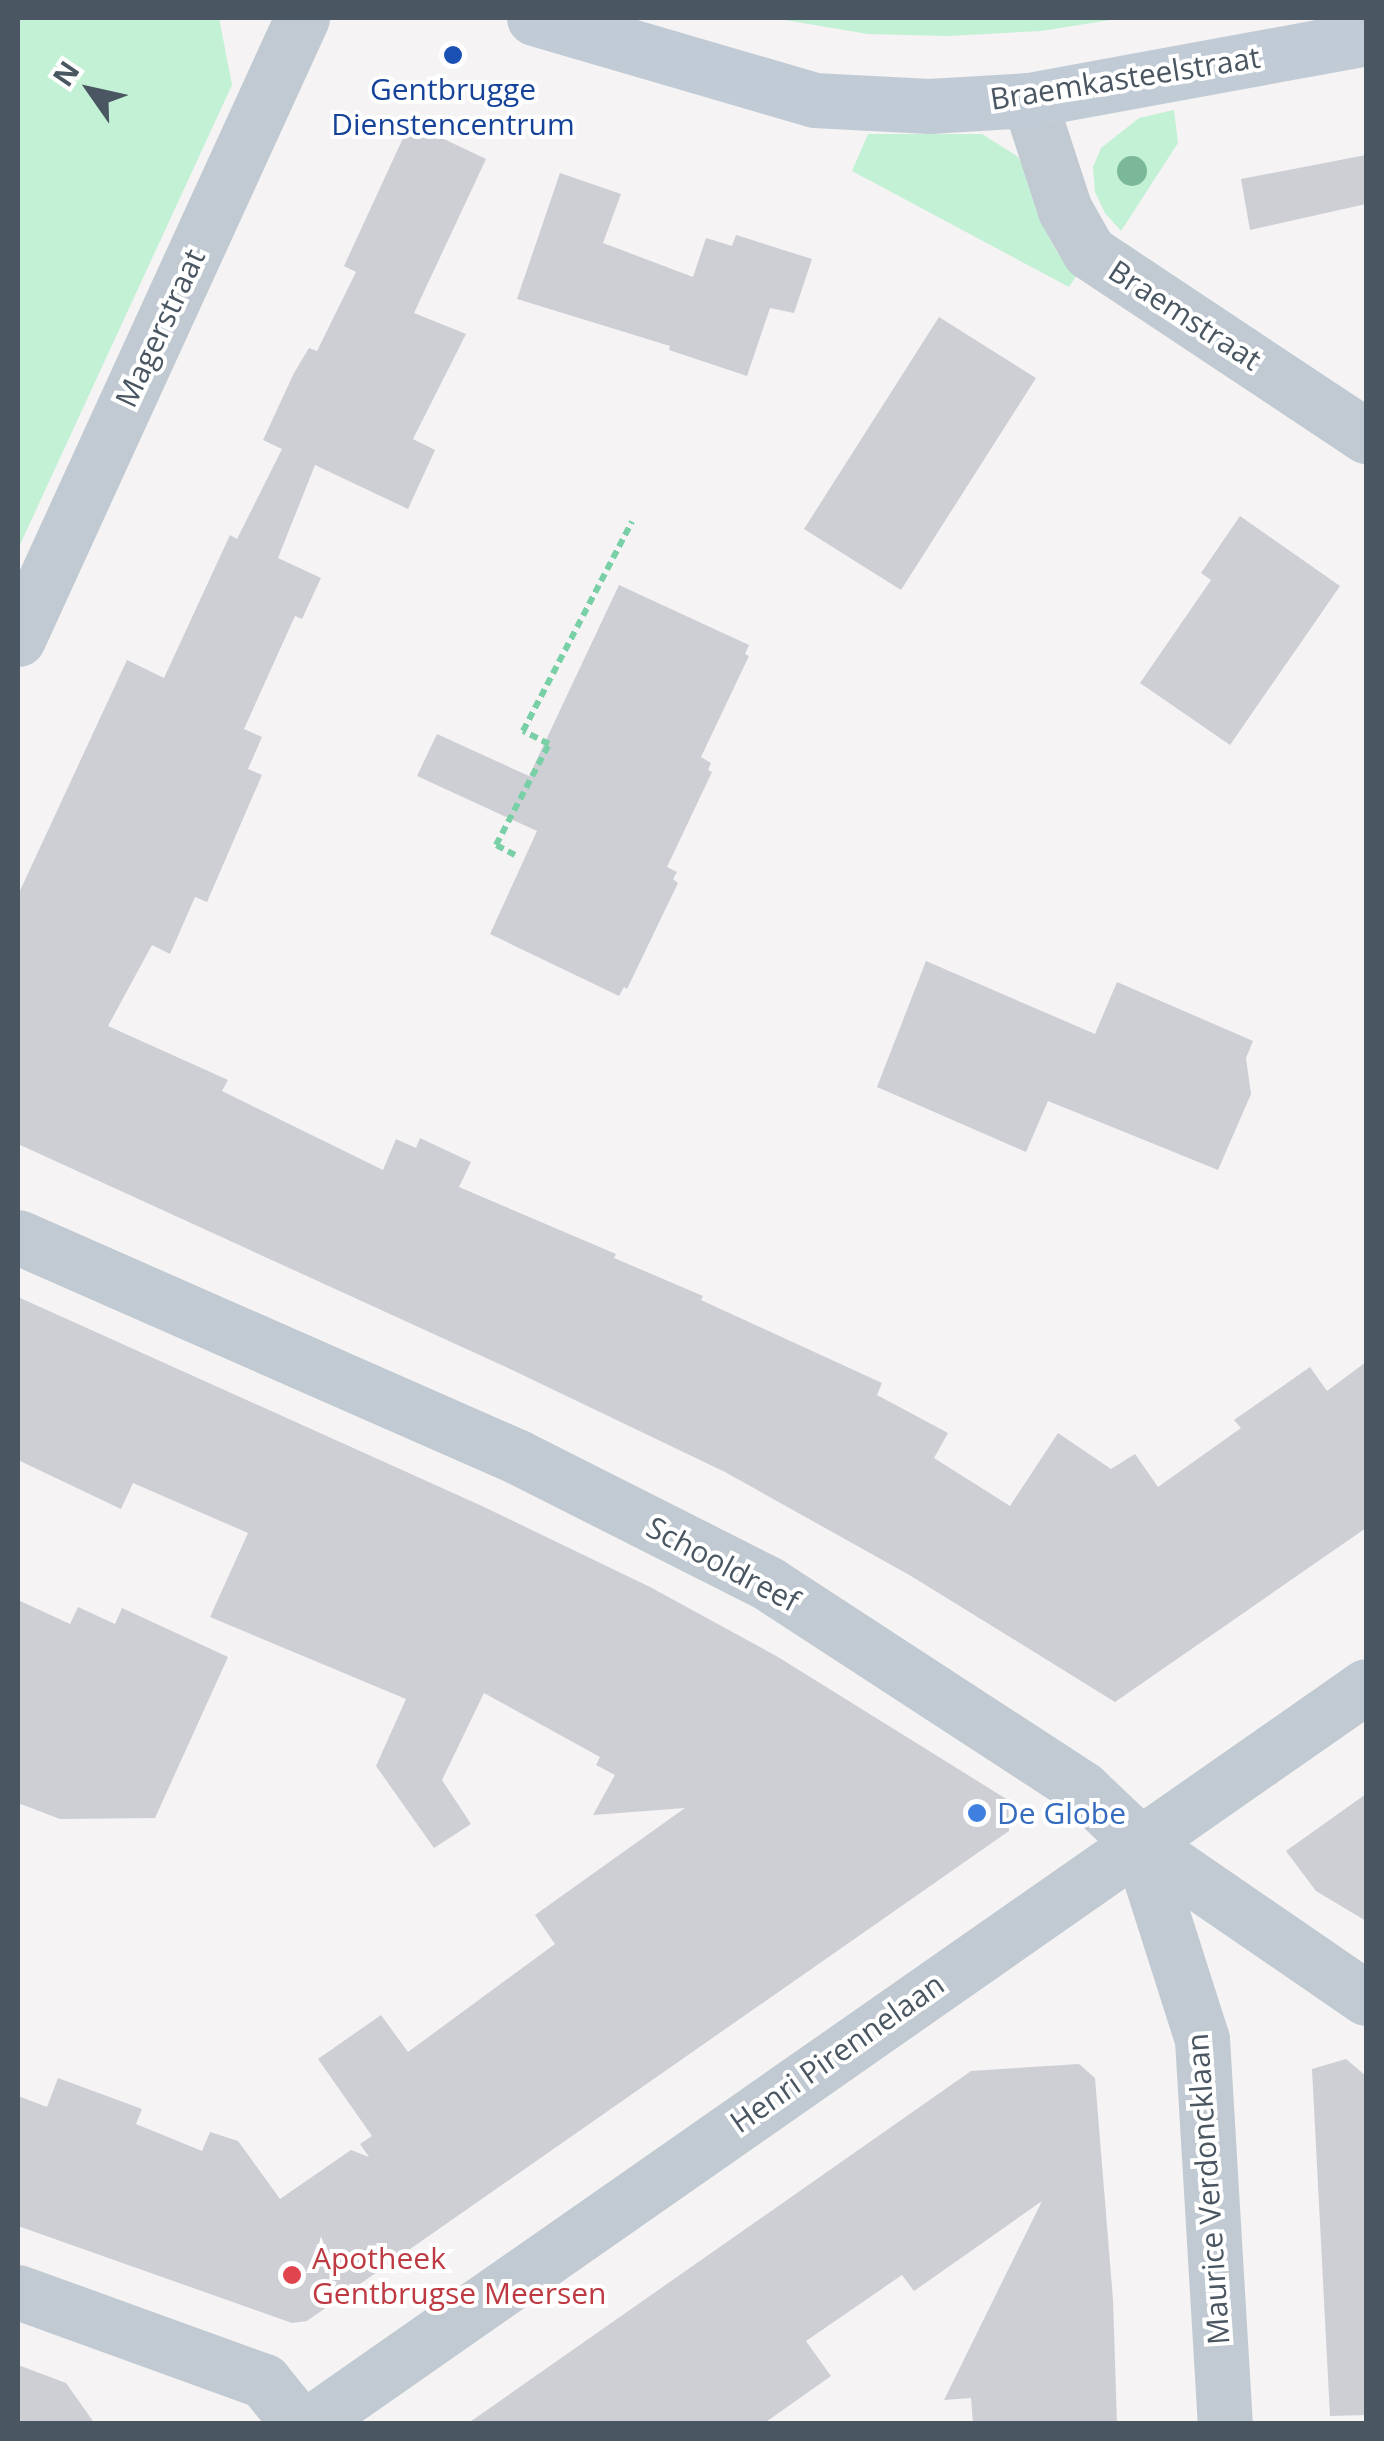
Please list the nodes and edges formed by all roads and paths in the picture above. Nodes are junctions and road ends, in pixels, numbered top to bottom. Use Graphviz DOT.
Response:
graph roads {
  1 [pos="302,18"];
  2 [pos="534,18"];
  3 [pos="1366,38"];
  4 [pos="1028,100"];
  5 [pos="1366,436"];
  6 [pos="632,522"];
  7 [pos="18,638"];
  8 [pos="515,854"];
  9 [pos="18,1237"];
  10 [pos="1366,1686"];
  11 [pos="1138,1842"];
  12 [pos="1366,1998"];
  13 [pos="18,2292"];
  14 [pos="299,2424"];
  15 [pos="309,2424"];
  16 [pos="1225,2424"];
  1 -- 7 [label="street, Magerstraat"];
  2 -- 4 [label="street, Braemkasteelstraat"];
  3 -- 4 [label="street, Braemkasteelstraat"];
  4 -- 5 [label="street, Braemstraat"];
  6 -- 8 [label="path"];
  9 -- 11 [label="street, Schooldreef"];
  10 -- 11 [label="street, Henri Pirennelaan"];
  11 -- 12 [label="street, Schooldreef"];
  11 -- 15 [label="street, Henri Pirennelaan"];
  11 -- 16 [label="street, Maurice Verdoncklaan"];
  13 -- 14 [label="street"];
}
